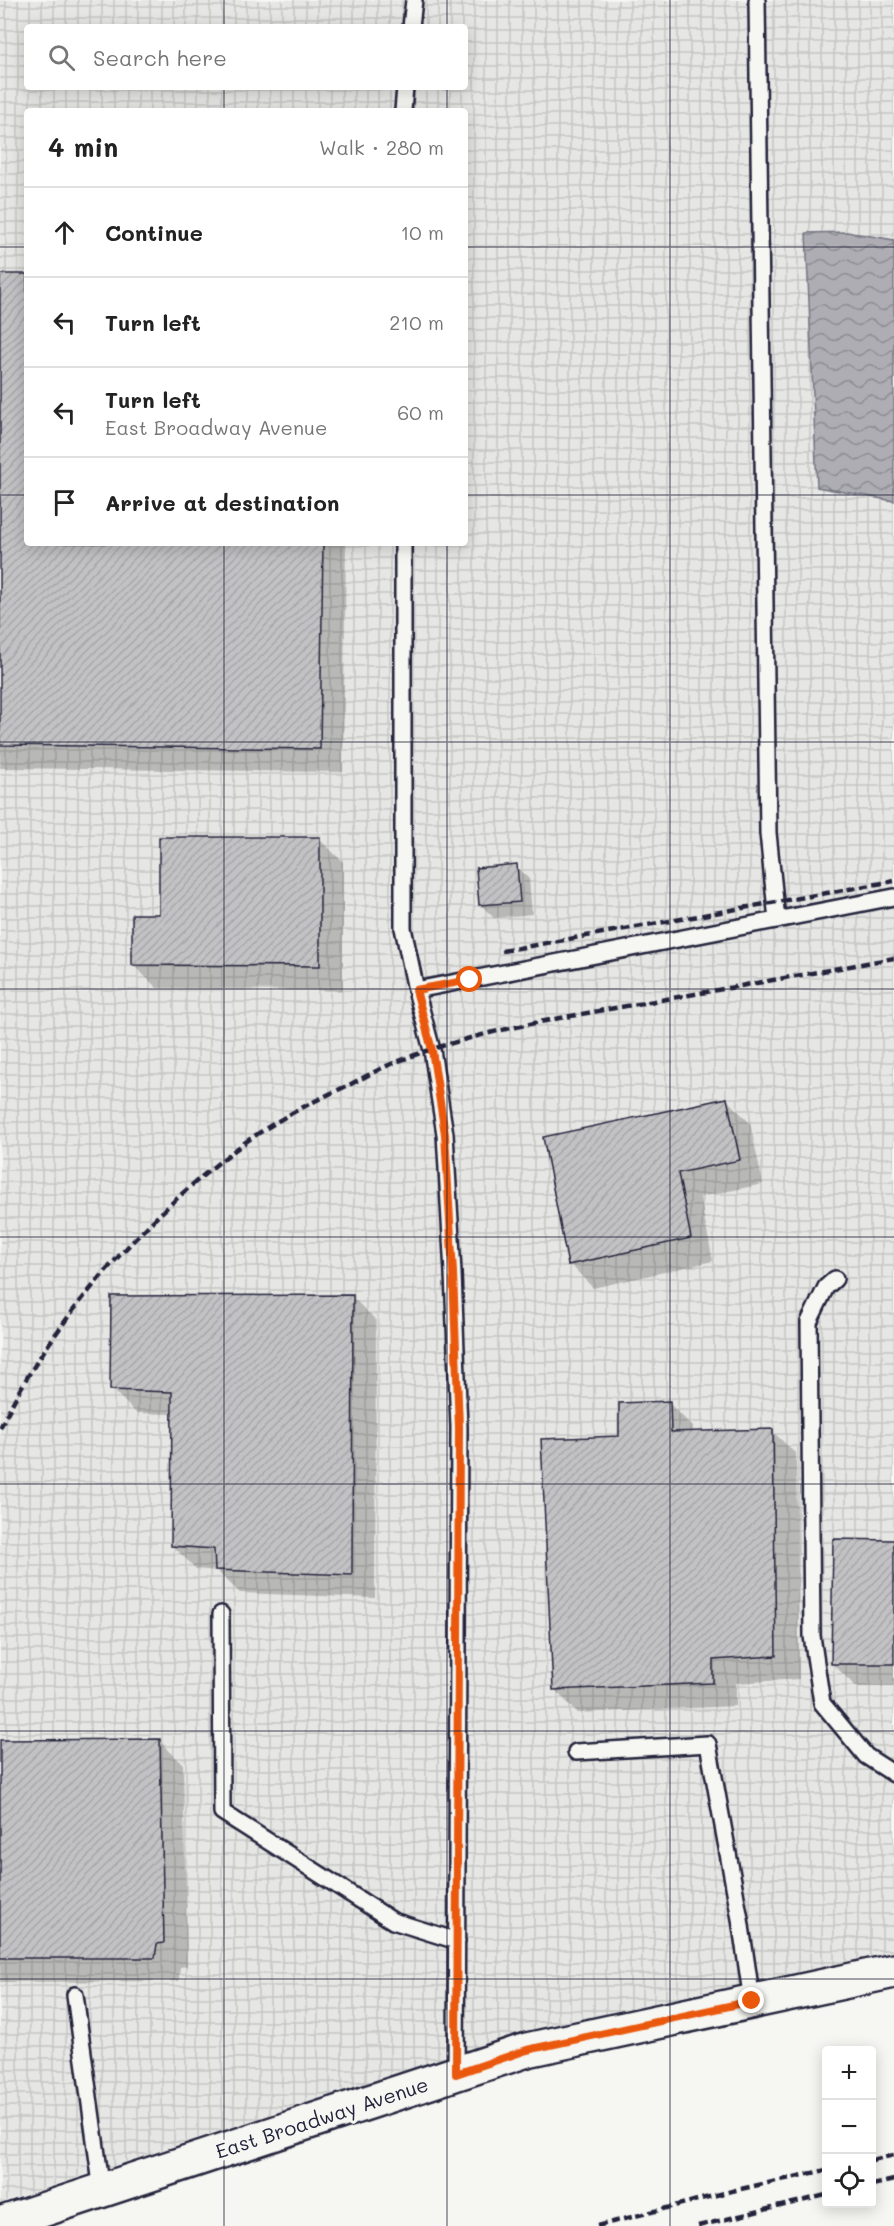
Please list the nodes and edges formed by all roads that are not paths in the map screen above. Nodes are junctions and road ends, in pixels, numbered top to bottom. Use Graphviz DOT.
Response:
graph roads {
  1 [pos="414,0"];
  2 [pos="757,0"];
  3 [pos="411,24"];
  4 [pos="405,90"];
  5 [pos="403,108"];
  6 [pos="403,546"];
  7 [pos="894,897"];
  8 [pos="777,920"];
  9 [pos="416,990"];
  10 [pos="835,1280"];
  11 [pos="221,1614"];
  12 [pos="576,1752"];
  13 [pos="894,1774"];
  14 [pos="457,1941"];
  15 [pos="894,1971"];
  16 [pos="75,1995"];
  17 [pos="752,2001"];
  18 [pos="456,2074"];
  19 [pos="102,2191"];
  20 [pos="0,2223"];
  1 -- 3 [label="lane"];
  2 -- 8 [label="lane"];
  4 -- 5 [label="lane"];
  6 -- 9 [label="lane"];
  7 -- 8 [label="lane"];
  8 -- 9 [label="lane"];
  9 -- 14 [label="lane"];
  10 -- 13 [label="lane"];
  11 -- 14 [label="lane"];
  12 -- 17 [label="lane"];
  14 -- 18 [label="lane"];
  15 -- 17 [label="main road, East Broadway Avenue"];
  16 -- 19 [label="lane"];
  17 -- 18 [label="main road, East Broadway Avenue"];
  18 -- 19 [label="main road, East Broadway Avenue"];
  19 -- 20 [label="main road, East Broadway Avenue"];
}
